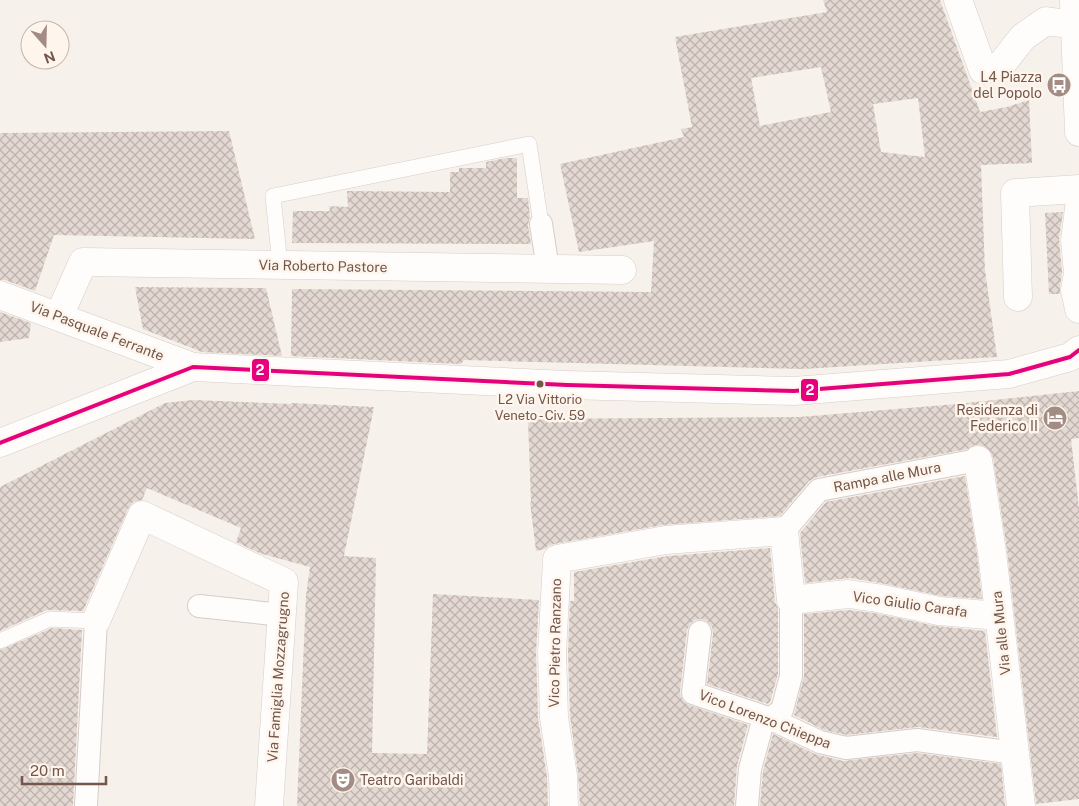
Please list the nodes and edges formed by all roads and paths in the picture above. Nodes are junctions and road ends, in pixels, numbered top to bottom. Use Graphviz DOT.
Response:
graph roads {
  1 [pos="958,0"];
  2 [pos="1074,12"];
  3 [pos="1077,53"];
  4 [pos="1079,132"];
  5 [pos="1079,189"];
  6 [pos="1079,208"];
  7 [pos="541,224"];
  8 [pos="280,265"];
  9 [pos="548,269"];
  10 [pos="622,270"];
  11 [pos="1079,272"];
  12 [pos="0,295"];
  13 [pos="1018,297"];
  14 [pos="1079,309"];
  15 [pos="59,316"];
  16 [pos="1079,350"];
  17 [pos="193,367"];
  18 [pos="0,443"];
  19 [pos="978,460"];
  20 [pos="784,530"];
  21 [pos="791,600"];
  22 [pos="199,606"];
  23 [pos="282,615"];
  24 [pos="999,616"];
  25 [pos="96,621"];
  26 [pos="700,632"];
  27 [pos="0,641"];
  28 [pos="771,719"];
  29 [pos="1015,753"];
  30 [pos="86,806"];
  31 [pos="269,806"];
  32 [pos="564,806"];
  33 [pos="747,806"];
  34 [pos="1021,806"];
  1 -- 2 [label="street"];
  2 -- 3 [label="street"];
  3 -- 4 [label="street"];
  5 -- 13 [label="street"];
  6 -- 11 [label="street"];
  7 -- 8 [label="lane"];
  7 -- 9 [label="street"];
  8 -- 9 [label="street, Via Roberto Pastore"];
  8 -- 15 [label="street, Via Roberto Pastore"];
  9 -- 10 [label="street, Via Roberto Pastore"];
  11 -- 14 [label="street"];
  12 -- 15 [label="street, Via Pasquale Ferrante"];
  15 -- 17 [label="street, Via Pasquale Ferrante"];
  16 -- 17 [label="street"];
  17 -- 18 [label="street"];
  19 -- 20 [label="street, Rampa alle Mura"];
  19 -- 24 [label="street, Via alle Mura"];
  20 -- 21 [label="street"];
  20 -- 32 [label="street, Vico Pietro Ranzano"];
  21 -- 24 [label="street, Vico Giulio Carafa"];
  21 -- 28 [label="street"];
  22 -- 23 [label="street"];
  23 -- 25 [label="street, Via Famiglia Mozzagrugno"];
  23 -- 31 [label="street, Via Famiglia Mozzagrugno"];
  24 -- 29 [label="street, Via alle Mura"];
  25 -- 27 [label="lane"];
  25 -- 30 [label="street"];
  26 -- 28 [label="street, Vico Lorenzo Chieppa"];
  28 -- 29 [label="street, Vico Lorenzo Chieppa"];
  28 -- 33 [label="street"];
  29 -- 34 [label="street, Via alle Mura"];
}
